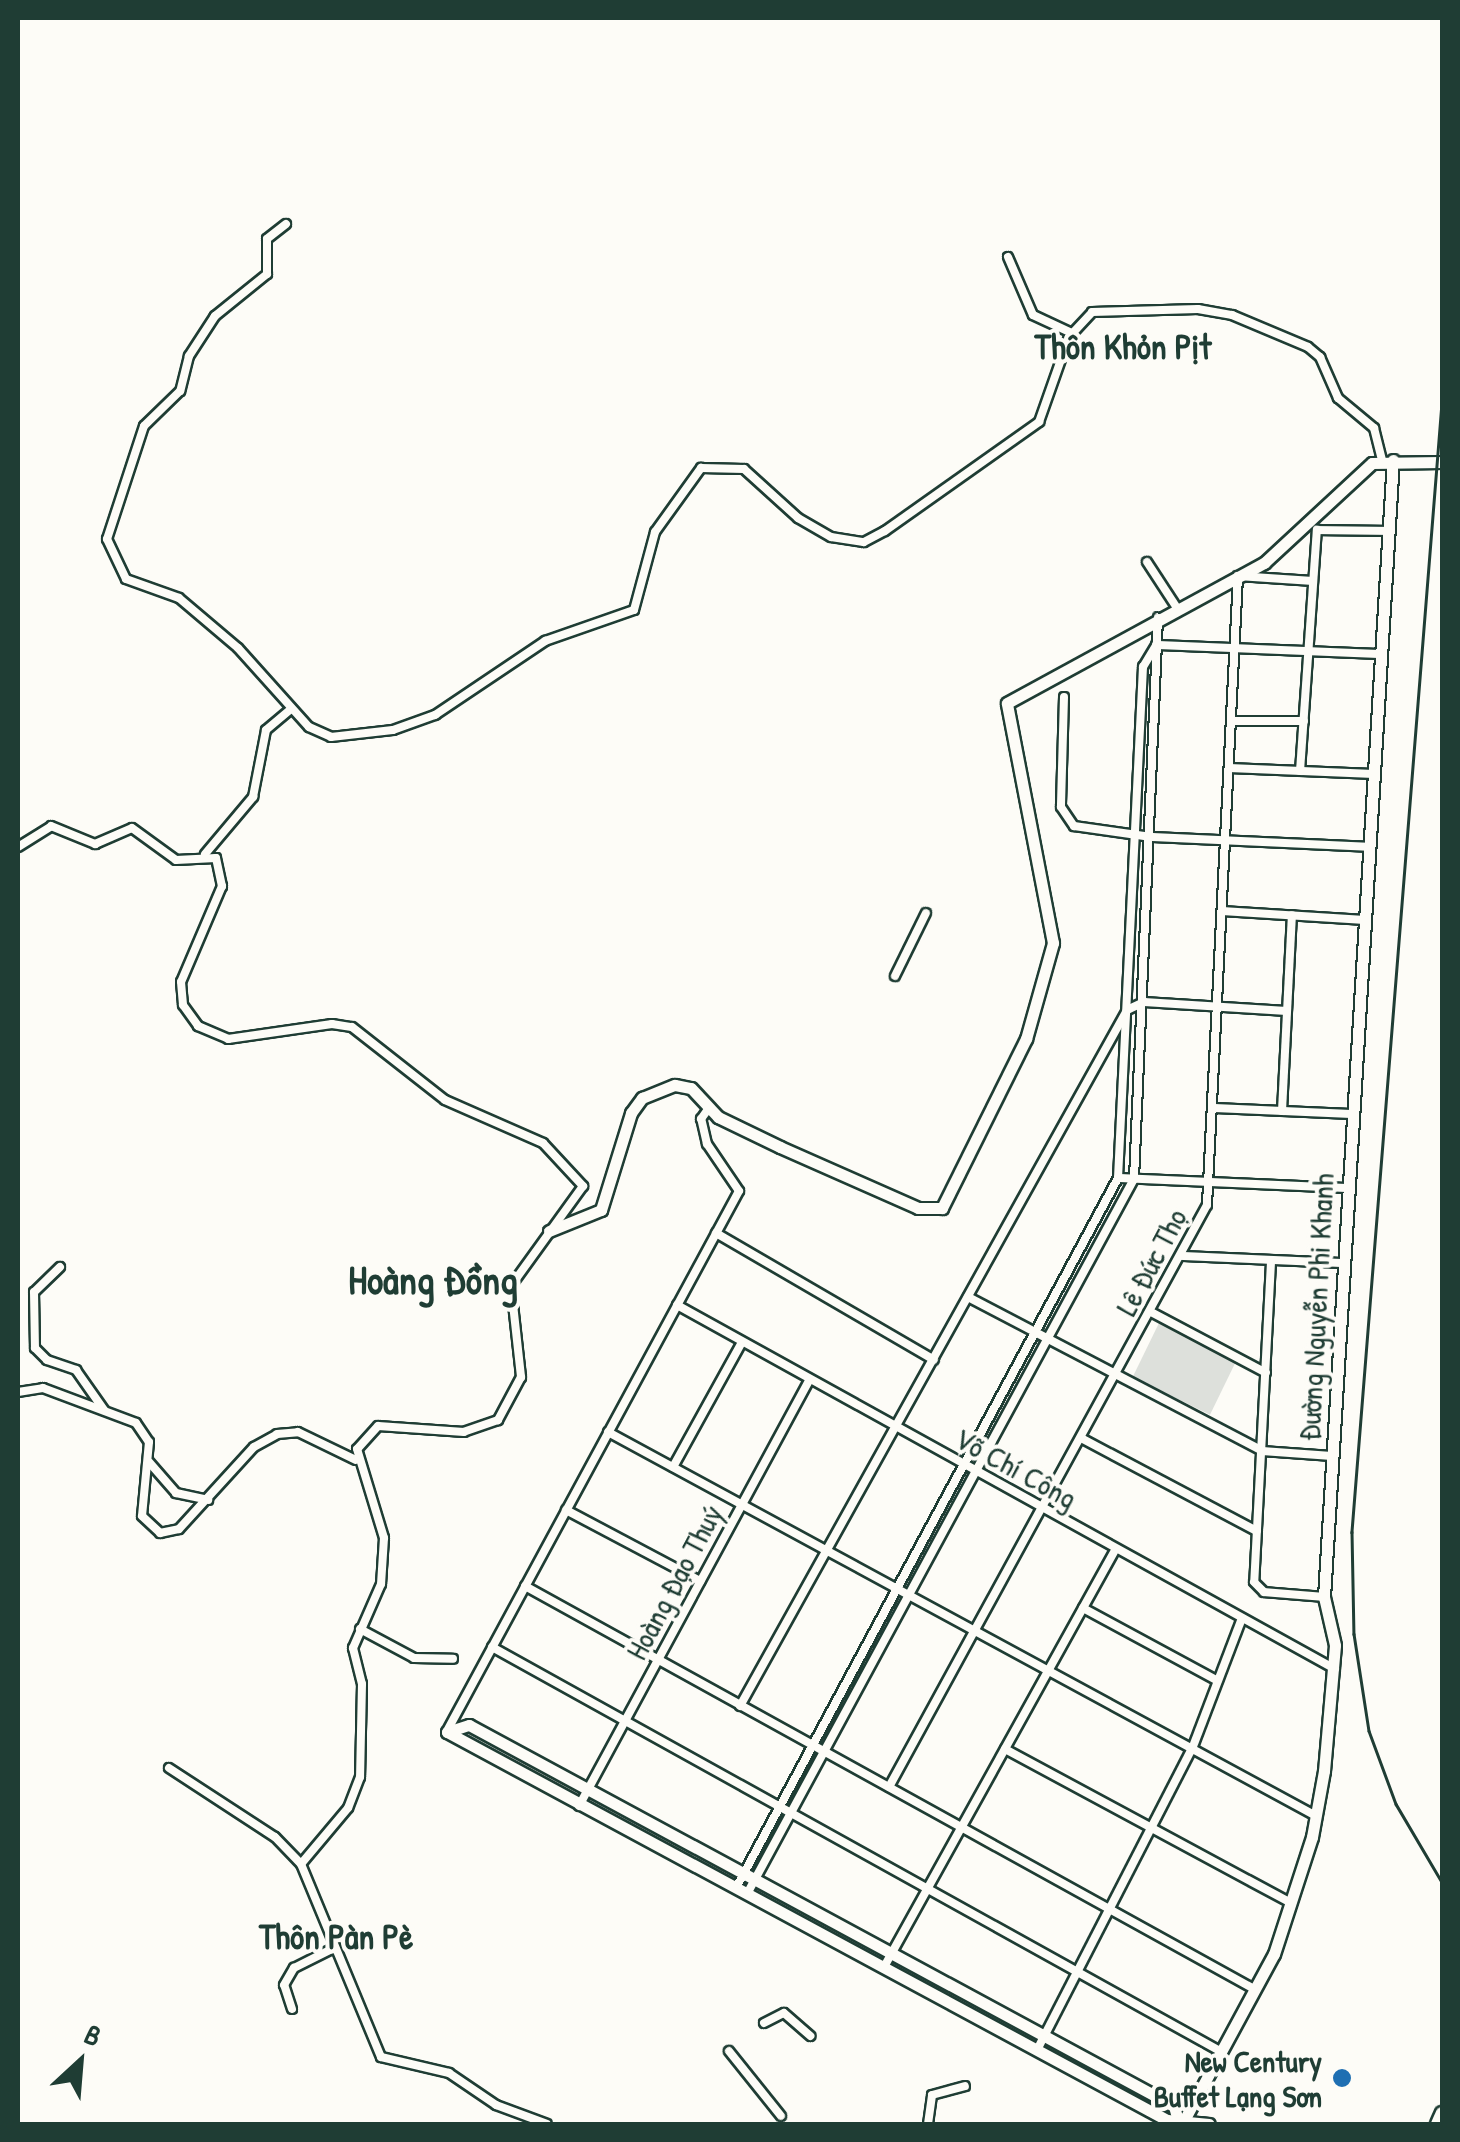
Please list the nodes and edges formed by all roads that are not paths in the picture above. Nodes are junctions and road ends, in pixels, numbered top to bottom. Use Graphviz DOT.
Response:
graph roads {
  1 [pos="286,224"];
  2 [pos="1008,257"];
  3 [pos="1072,333"];
  4 [pos="1388,460"];
  5 [pos="1442,462"];
  6 [pos="1388,532"];
  7 [pos="1147,562"];
  8 [pos="1238,576"];
  9 [pos="1313,580"];
  10 [pos="1178,608"];
  11 [pos="1158,618"];
  12 [pos="1156,645"];
  13 [pos="1234,648"];
  14 [pos="1309,650"];
  15 [pos="1381,654"];
  16 [pos="1064,697"];
  17 [pos="291,710"];
  18 [pos="1231,721"];
  19 [pos="1304,721"];
  20 [pos="1229,768"];
  21 [pos="1300,771"];
  22 [pos="1374,774"];
  23 [pos="1136,835"];
  24 [pos="1152,837"];
  25 [pos="1226,840"];
  26 [pos="18,847"];
  27 [pos="1369,847"];
  28 [pos="205,854"];
  29 [pos="1222,911"];
  30 [pos="926,913"];
  31 [pos="1292,915"];
  32 [pos="1364,920"];
  33 [pos="895,976"];
  34 [pos="1144,1002"];
  35 [pos="1127,1010"];
  36 [pos="1218,1010"];
  37 [pos="1287,1010"];
  38 [pos="709,1108"];
  39 [pos="1213,1108"];
  40 [pos="1282,1111"];
  41 [pos="1353,1114"];
  42 [pos="1118,1178"];
  43 [pos="1134,1179"];
  44 [pos="1210,1183"];
  45 [pos="1348,1188"];
  46 [pos="549,1231"];
  47 [pos="716,1233"];
  48 [pos="1182,1256"];
  49 [pos="1271,1262"];
  50 [pos="1344,1264"];
  51 [pos="60,1268"];
  52 [pos="968,1297"];
  53 [pos="677,1304"];
  54 [pos="1151,1312"];
  55 [pos="1034,1332"];
  56 [pos="1050,1340"];
  57 [pos="742,1342"];
  58 [pos="934,1360"];
  59 [pos="1266,1373"];
  60 [pos="1115,1374"];
  61 [pos="810,1379"];
  62 [pos="18,1392"];
  63 [pos="104,1410"];
  64 [pos="894,1426"];
  65 [pos="608,1432"];
  66 [pos="1081,1438"];
  67 [pos="1262,1451"];
  68 [pos="1332,1456"];
  69 [pos="356,1460"];
  70 [pos="149,1462"];
  71 [pos="964,1464"];
  72 [pos="672,1467"];
  73 [pos="977,1472"];
  74 [pos="214,1498"];
  75 [pos="741,1504"];
  76 [pos="566,1510"];
  77 [pos="1044,1510"];
  78 [pos="1257,1531"];
  79 [pos="824,1549"];
  80 [pos="1116,1549"];
  81 [pos="700,1581"];
  82 [pos="525,1586"];
  83 [pos="897,1589"];
  84 [pos="909,1596"];
  85 [pos="1324,1597"];
  86 [pos="1084,1608"];
  87 [pos="1242,1618"];
  88 [pos="360,1630"];
  89 [pos="976,1632"];
  90 [pos="492,1647"];
  91 [pos="453,1659"];
  92 [pos="658,1659"];
  93 [pos="1335,1669"];
  94 [pos="1048,1670"];
  95 [pos="1218,1681"];
  96 [pos="740,1706"];
  97 [pos="625,1721"];
  98 [pos="447,1732"];
  99 [pos="813,1745"];
  100 [pos="1192,1748"];
  101 [pos="1005,1749"];
  102 [pos="825,1752"];
  103 [pos="169,1768"];
  104 [pos="889,1788"];
  105 [pos="588,1789"];
  106 [pos="579,1806"];
  107 [pos="780,1807"];
  108 [pos="791,1813"];
  109 [pos="1316,1816"];
  110 [pos="961,1828"];
  111 [pos="1152,1828"];
  112 [pos="301,1864"];
  113 [pos="749,1877"];
  114 [pos="927,1889"];
  115 [pos="742,1891"];
  116 [pos="1291,1903"];
  117 [pos="1110,1910"];
  118 [pos="332,1949"];
  119 [pos="891,1953"];
  120 [pos="884,1968"];
  121 [pos="1078,1972"];
  122 [pos="1256,1990"];
  123 [pos="292,2010"];
  124 [pos="764,2023"];
  125 [pos="810,2036"];
  126 [pos="1045,2036"];
  127 [pos="1036,2050"];
  128 [pos="1220,2051"];
  129 [pos="729,2052"];
  130 [pos="964,2086"];
  131 [pos="1442,2113"];
  132 [pos="781,2116"];
  133 [pos="1184,2122"];
  134 [pos="547,2124"];
  135 [pos="928,2124"];
  136 [pos="1210,2124"];
  137 [pos="1437,2124"];
  1 -- 17 [label="street"];
  2 -- 3 [label="street"];
  3 -- 4 [label="street"];
  3 -- 17 [label="street"];
  4 -- 5 [label="street"];
  4 -- 6 [label="street, Đường Nguyễn Phi Khanh"];
  4 -- 8 [label="street"];
  6 -- 9 [label="street"];
  6 -- 15 [label="street, Đường Nguyễn Phi Khanh"];
  7 -- 10 [label="street"];
  8 -- 9 [label="street"];
  8 -- 10 [label="street"];
  8 -- 13 [label="street, Lê Đức Thọ"];
  9 -- 14 [label="street"];
  10 -- 11 [label="street"];
  11 -- 12 [label="street"];
  11 -- 38 [label="street"];
  12 -- 13 [label="street"];
  12 -- 23 [label="street"];
  12 -- 24 [label="street"];
  13 -- 14 [label="street"];
  13 -- 18 [label="street, Lê Đức Thọ"];
  14 -- 15 [label="street"];
  14 -- 19 [label="street"];
  15 -- 22 [label="street, Đường Nguyễn Phi Khanh"];
  16 -- 23 [label="street"];
  17 -- 28 [label="street"];
  18 -- 19 [label="street"];
  18 -- 20 [label="street, Lê Đức Thọ"];
  19 -- 21 [label="street"];
  20 -- 21 [label="street"];
  20 -- 25 [label="street, Lê Đức Thọ"];
  21 -- 22 [label="street"];
  22 -- 27 [label="street, Đường Nguyễn Phi Khanh"];
  23 -- 24 [label="street"];
  23 -- 35 [label="street"];
  24 -- 25 [label="street"];
  24 -- 34 [label="street"];
  25 -- 27 [label="street"];
  25 -- 29 [label="street, Lê Đức Thọ"];
  26 -- 28 [label="street"];
  27 -- 32 [label="street, Đường Nguyễn Phi Khanh"];
  28 -- 46 [label="street"];
  29 -- 31 [label="street"];
  29 -- 36 [label="street, Lê Đức Thọ"];
  30 -- 33 [label="street"];
  31 -- 32 [label="street"];
  31 -- 37 [label="street"];
  32 -- 41 [label="street, Đường Nguyễn Phi Khanh"];
  34 -- 35 [label="street"];
  34 -- 36 [label="street"];
  34 -- 43 [label="street"];
  35 -- 42 [label="street"];
  35 -- 52 [label="street"];
  36 -- 37 [label="street"];
  36 -- 39 [label="street, Lê Đức Thọ"];
  37 -- 40 [label="street"];
  38 -- 46 [label="street"];
  38 -- 47 [label="street"];
  39 -- 40 [label="street"];
  39 -- 44 [label="street, Lê Đức Thọ"];
  40 -- 41 [label="street"];
  41 -- 45 [label="street, Đường Nguyễn Phi Khanh"];
  42 -- 43 [label="street"];
  42 -- 55 [label="street"];
  43 -- 44 [label="street"];
  43 -- 56 [label="street"];
  44 -- 45 [label="street"];
  44 -- 48 [label="street, Lê Đức Thọ"];
  45 -- 50 [label="street, Đường Nguyễn Phi Khanh"];
  46 -- 69 [label="street"];
  47 -- 53 [label="street"];
  47 -- 58 [label="street"];
  48 -- 49 [label="street"];
  48 -- 54 [label="street, Lê Đức Thọ"];
  49 -- 50 [label="street"];
  49 -- 59 [label="street"];
  50 -- 68 [label="street, Đường Nguyễn Phi Khanh"];
  51 -- 63 [label="street"];
  52 -- 55 [label="street"];
  52 -- 58 [label="street"];
  53 -- 57 [label="street, Võ Chí Công"];
  53 -- 65 [label="street"];
  54 -- 59 [label="street"];
  54 -- 60 [label="street, Lê Đức Thọ"];
  55 -- 56 [label="street"];
  55 -- 71 [label="street"];
  56 -- 60 [label="street"];
  56 -- 73 [label="street"];
  57 -- 61 [label="street, Võ Chí Công"];
  57 -- 72 [label="street"];
  58 -- 64 [label="street"];
  59 -- 67 [label="street"];
  60 -- 66 [label="street, Lê Đức Thọ"];
  60 -- 67 [label="street"];
  61 -- 64 [label="street, Võ Chí Công"];
  61 -- 75 [label="street, Hoàng Đạo Thuý"];
  62 -- 63 [label="street"];
  63 -- 70 [label="street"];
  64 -- 71 [label="street, Võ Chí Công"];
  64 -- 79 [label="street"];
  65 -- 72 [label="street"];
  65 -- 76 [label="street"];
  66 -- 77 [label="street, Lê Đức Thọ"];
  66 -- 78 [label="street"];
  67 -- 68 [label="street"];
  67 -- 78 [label="street"];
  68 -- 85 [label="street, Đường Nguyễn Phi Khanh"];
  69 -- 74 [label="street"];
  69 -- 88 [label="street"];
  70 -- 74 [label="street"];
  70 -- 74 [label="street"];
  71 -- 73 [label="street, Võ Chí Công"];
  71 -- 83 [label="street"];
  72 -- 75 [label="street"];
  73 -- 77 [label="street, Võ Chí Công"];
  73 -- 84 [label="street"];
  75 -- 79 [label="street"];
  75 -- 81 [label="street, Hoàng Đạo Thuý"];
  76 -- 81 [label="street"];
  76 -- 82 [label="street"];
  77 -- 80 [label="street, Võ Chí Công"];
  77 -- 89 [label="street, Lê Đức Thọ"];
  78 -- 85 [label="street"];
  79 -- 83 [label="street"];
  79 -- 96 [label="street"];
  80 -- 86 [label="street"];
  80 -- 87 [label="street, Võ Chí Công"];
  81 -- 92 [label="street, Hoàng Đạo Thuý"];
  82 -- 90 [label="street"];
  82 -- 92 [label="street"];
  83 -- 84 [label="street"];
  83 -- 99 [label="street"];
  84 -- 89 [label="street"];
  84 -- 102 [label="street"];
  85 -- 93 [label="street, Đường Nguyễn Phi Khanh"];
  86 -- 94 [label="street"];
  86 -- 95 [label="street"];
  87 -- 93 [label="street, Võ Chí Công"];
  87 -- 95 [label="street"];
  88 -- 91 [label="street"];
  88 -- 112 [label="street"];
  89 -- 94 [label="street"];
  89 -- 104 [label="street, Lê Đức Thọ"];
  90 -- 97 [label="street"];
  90 -- 98 [label="street"];
  92 -- 96 [label="street"];
  92 -- 97 [label="street, Hoàng Đạo Thuý"];
  93 -- 109 [label="street, Đường Nguyễn Phi Khanh"];
  94 -- 100 [label="street"];
  94 -- 101 [label="street"];
  95 -- 100 [label="street"];
  96 -- 99 [label="street"];
  97 -- 105 [label="street, Hoàng Đạo Thuý"];
  97 -- 107 [label="street"];
  98 -- 105 [label="street"];
  98 -- 106 [label="street"];
  99 -- 102 [label="street"];
  99 -- 107 [label="street"];
  100 -- 109 [label="street"];
  100 -- 111 [label="street"];
  101 -- 110 [label="street"];
  101 -- 111 [label="street"];
  102 -- 104 [label="street"];
  102 -- 108 [label="street"];
  103 -- 112 [label="street"];
  104 -- 110 [label="street"];
  105 -- 106 [label="street, Hoàng Đạo Thuý"];
  105 -- 113 [label="street"];
  106 -- 115 [label="street"];
  107 -- 108 [label="street"];
  107 -- 113 [label="street"];
  108 -- 113 [label="street"];
  108 -- 114 [label="street"];
  109 -- 116 [label="street, Đường Nguyễn Phi Khanh"];
  110 -- 114 [label="street"];
  110 -- 117 [label="street"];
  111 -- 116 [label="street"];
  111 -- 117 [label="street"];
  112 -- 118 [label="street"];
  113 -- 115 [label="street"];
  113 -- 119 [label="street"];
  114 -- 119 [label="street"];
  114 -- 121 [label="street"];
  115 -- 120 [label="street"];
  116 -- 122 [label="street, Đường Nguyễn Phi Khanh"];
  117 -- 121 [label="street"];
  117 -- 122 [label="street"];
  118 -- 123 [label="street"];
  118 -- 134 [label="street"];
  119 -- 120 [label="street"];
  119 -- 126 [label="street"];
  120 -- 127 [label="street"];
  121 -- 126 [label="street"];
  121 -- 128 [label="street"];
  122 -- 128 [label="street, Đường Nguyễn Phi Khanh"];
  124 -- 125 [label="street"];
  126 -- 127 [label="street"];
  126 -- 133 [label="street"];
  127 -- 133 [label="street"];
  128 -- 133 [label="street, Đường Nguyễn Phi Khanh"];
  129 -- 132 [label="street"];
  130 -- 135 [label="street"];
  131 -- 137 [label="main road"];
  133 -- 136 [label="street"];
}
